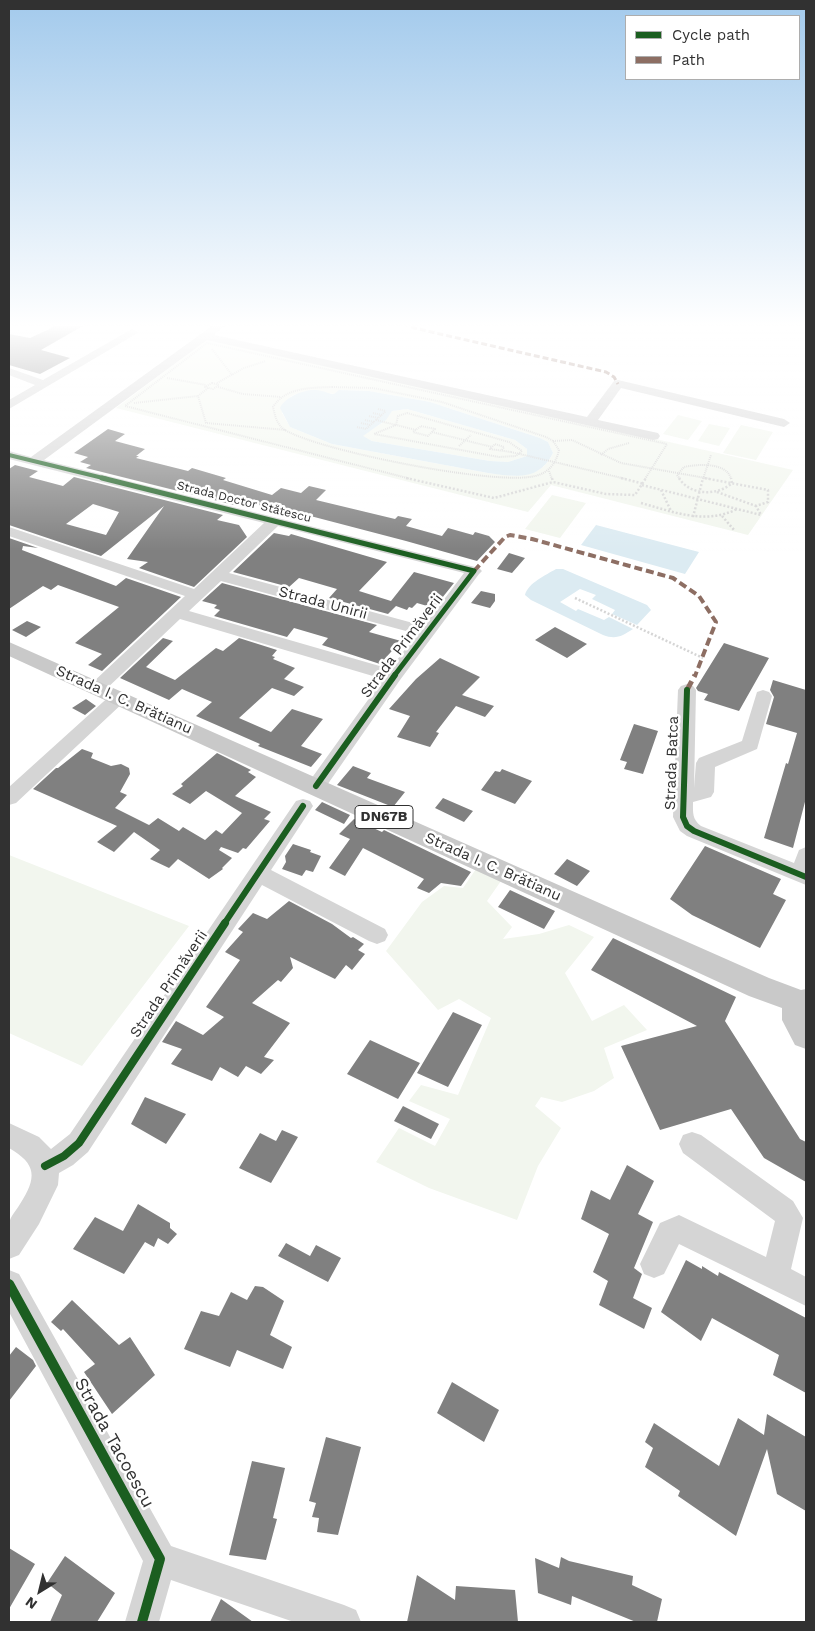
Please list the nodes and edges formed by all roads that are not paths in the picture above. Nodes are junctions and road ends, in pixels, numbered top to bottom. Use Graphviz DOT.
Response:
graph roads {
  1 [pos="127,399"];
  2 [pos="482,399"];
  3 [pos="607,399"];
  4 [pos="682,399"];
  5 [pos="590,422"];
  6 [pos="784,423"];
  7 [pos="648,438"];
  8 [pos="9,455"];
  9 [pos="34,461"];
  10 [pos="275,521"];
  11 [pos="9,531"];
  12 [pos="474,571"];
  13 [pos="218,575"];
  14 [pos="197,594"];
  15 [pos="178,613"];
  16 [pos="427,632"];
  17 [pos="9,648"];
  18 [pos="394,676"];
  19 [pos="687,690"];
  20 [pos="108,692"];
  21 [pos="763,696"];
  22 [pos="310,796"];
  23 [pos="9,798"];
  24 [pos="684,798"];
  25 [pos="806,855"];
  26 [pos="258,873"];
  27 [pos="804,876"];
  28 [pos="377,935"];
  29 [pos="803,1019"];
  30 [pos="9,1135"];
  31 [pos="692,1144"];
  32 [pos="45,1166"];
  33 [pos="9,1245"];
  34 [pos="654,1264"];
  35 [pos="775,1276"];
  36 [pos="9,1284"];
  37 [pos="806,1292"];
  38 [pos="160,1559"];
  39 [pos="142,1622"];
  40 [pos="344,1622"];
  1 -- 9 [label="street"];
  2 -- 5 [label="street"];
  3 -- 5 [label="street"];
  4 -- 6 [label="street"];
  5 -- 7 [label="street"];
  8 -- 9 [label="street, Strada Doctor Stătescu"];
  9 -- 10 [label="street, Strada Doctor Stătescu"];
  10 -- 12 [label="street, Strada Doctor Stătescu"];
  10 -- 13 [label="street"];
  11 -- 14 [label="street"];
  12 -- 16 [label="street, Strada Primăverii"];
  13 -- 14 [label="street"];
  13 -- 16 [label="street, Strada Unirii"];
  14 -- 15 [label="street"];
  15 -- 18 [label="street"];
  15 -- 20 [label="street"];
  16 -- 18 [label="street, Strada Primăverii"];
  17 -- 20 [label="main road, Strada I. C. Brătianu / DN67B"];
  18 -- 22 [label="street, Strada Primăverii"];
  19 -- 24 [label="street, Strada Batca"];
  20 -- 22 [label="main road, Strada I. C. Brătianu / DN67B"];
  20 -- 23 [label="street"];
  21 -- 24 [label="street"];
  22 -- 26 [label="street, Strada Primăverii"];
  22 -- 29 [label="main road, Strada I. C. Brătianu / DN67B"];
  24 -- 27 [label="street, Strada Batca"];
  25 -- 27 [label="street"];
  26 -- 28 [label="street"];
  26 -- 32 [label="street, Strada Primăverii"];
  30 -- 32 [label="street"];
  31 -- 35 [label="street"];
  32 -- 33 [label="street"];
  34 -- 35 [label="street"];
  35 -- 37 [label="street"];
  36 -- 38 [label="street, Strada Tacoescu"];
  38 -- 39 [label="street"];
  38 -- 40 [label="street"];
}
